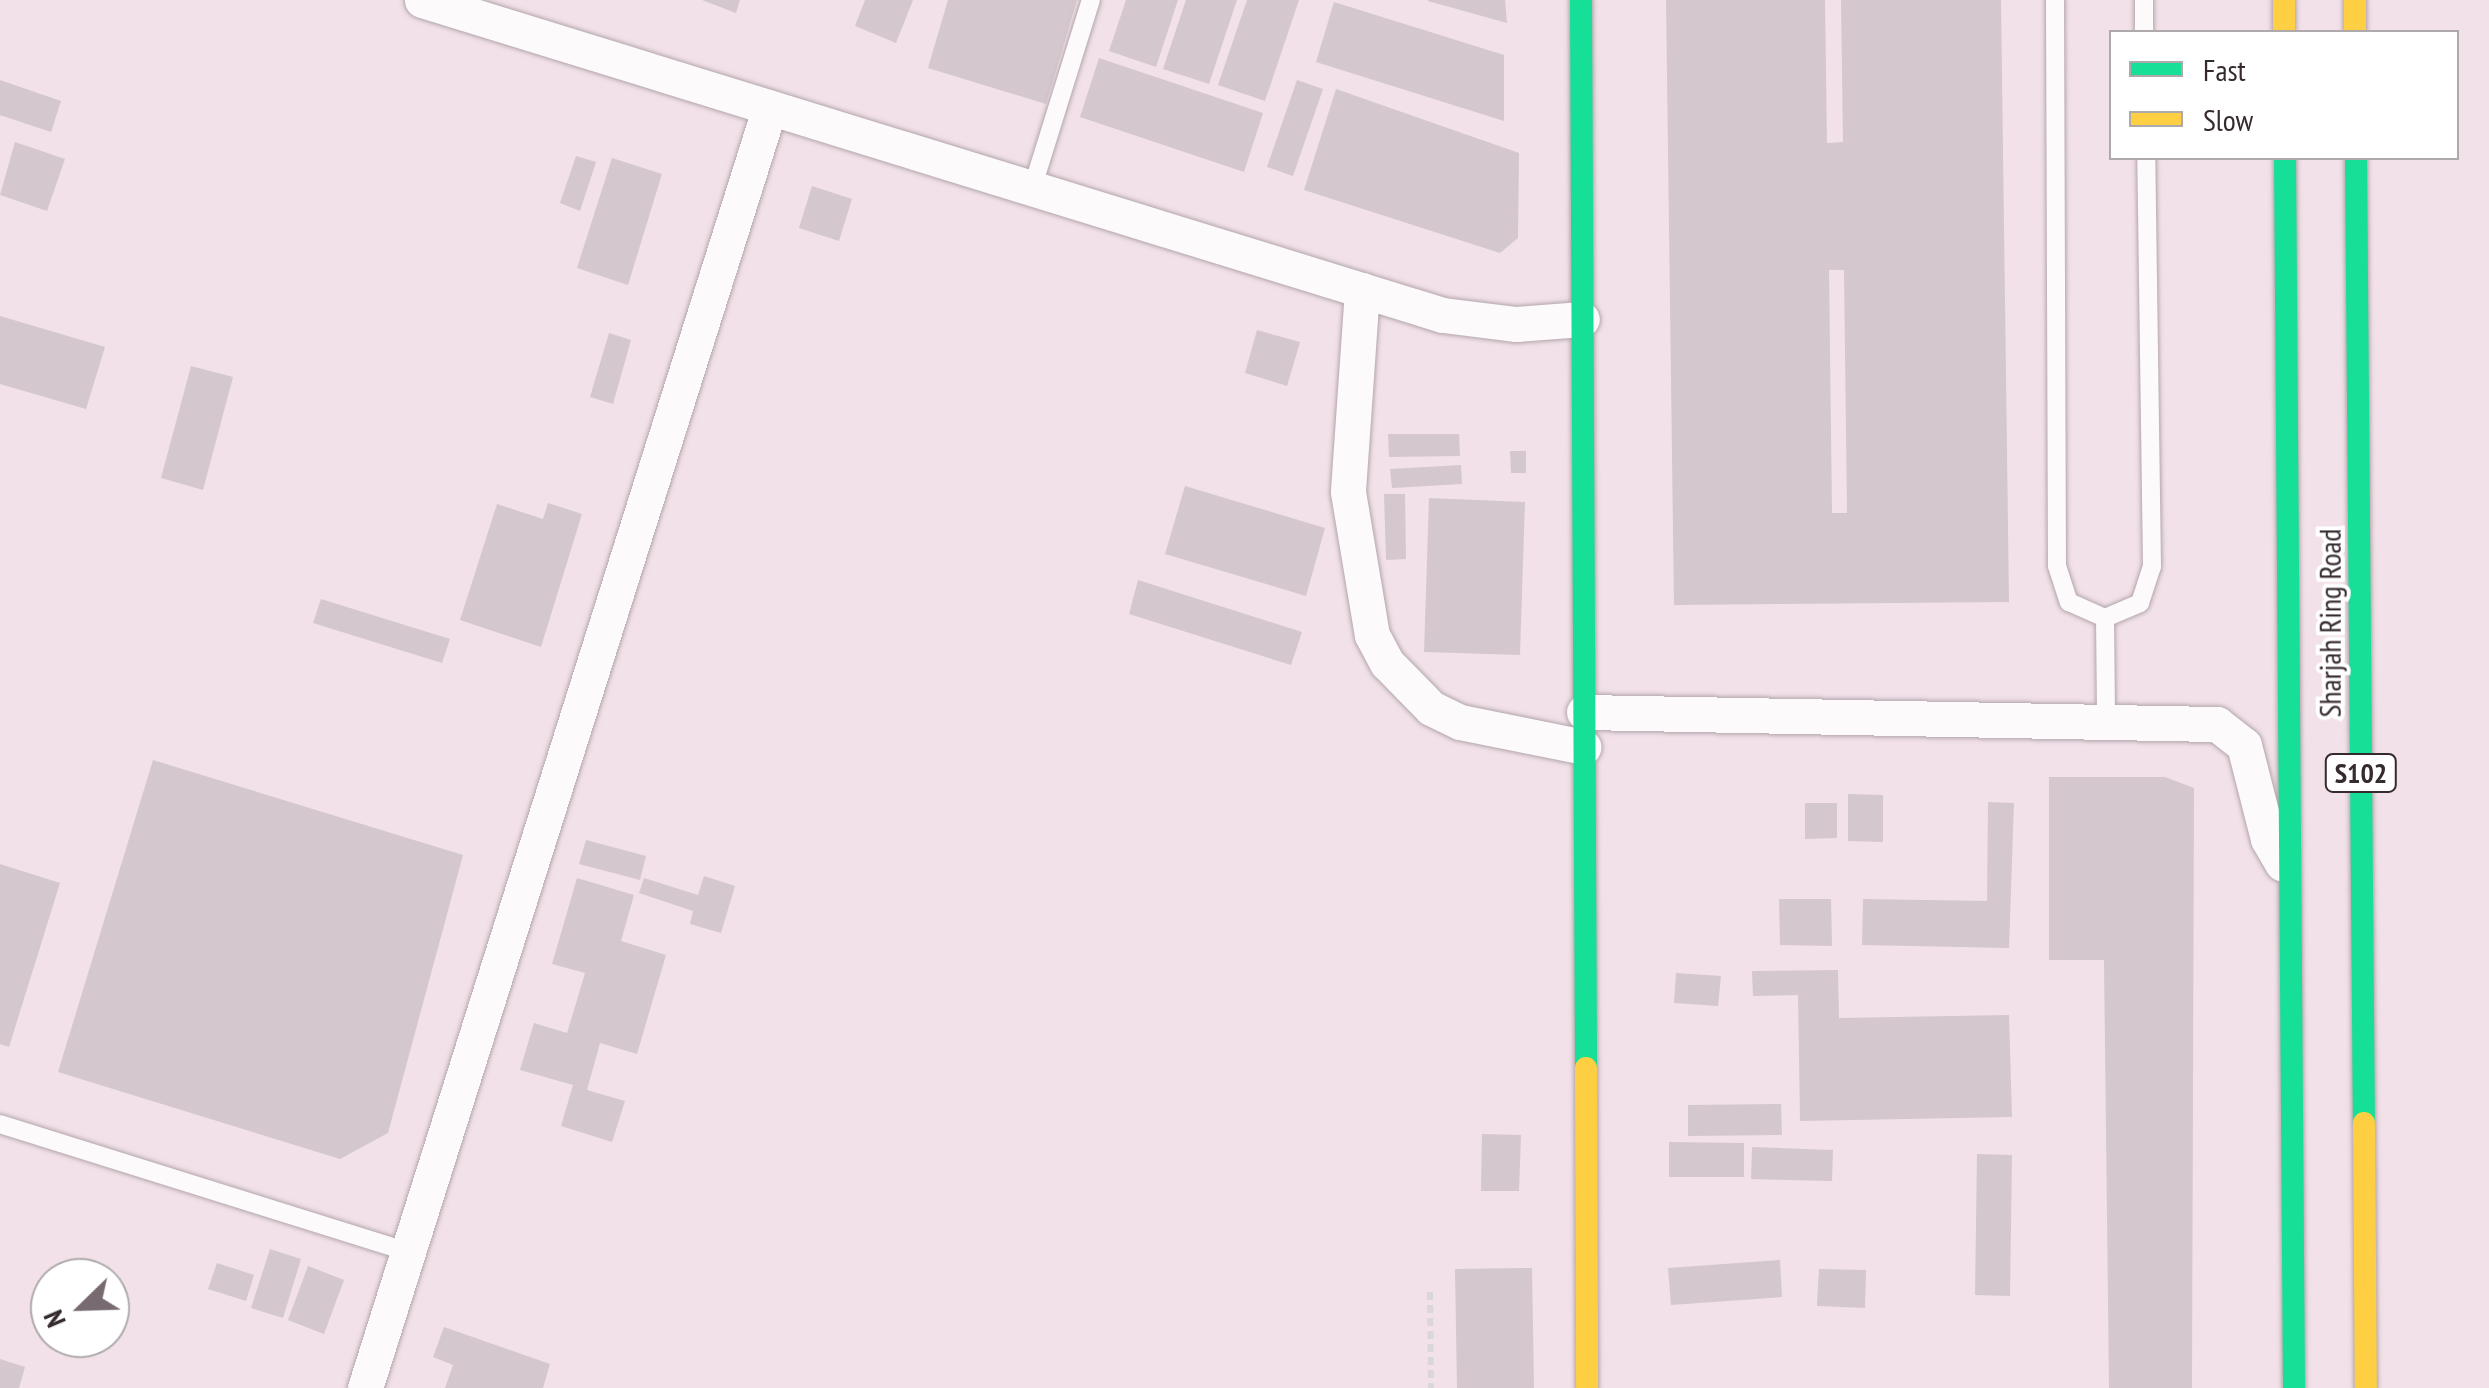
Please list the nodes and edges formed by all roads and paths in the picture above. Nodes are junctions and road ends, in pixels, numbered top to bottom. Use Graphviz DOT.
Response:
graph roads {
  1 [pos="422,0"];
  2 [pos="1091,0"];
  3 [pos="1581,0"];
  4 [pos="2055,0"];
  5 [pos="2144,0"];
  6 [pos="2284,0"];
  7 [pos="2355,0"];
  8 [pos="500,12"];
  9 [pos="2144,30"];
  10 [pos="2284,30"];
  11 [pos="2355,30"];
  12 [pos="770,107"];
  13 [pos="2146,160"];
  14 [pos="2285,160"];
  15 [pos="2356,160"];
  16 [pos="1032,189"];
  17 [pos="1362,290"];
  18 [pos="1582,319"];
  19 [pos="2104,618"];
  20 [pos="2106,718"];
  21 [pos="1584,730"];
  22 [pos="2290,872"];
  23 [pos="0,1124"];
  24 [pos="408,1252"];
  25 [pos="2365,1268"];
  26 [pos="1430,1292"];
  27 [pos="366,1388"];
  28 [pos="1432,1388"];
  29 [pos="1588,1388"];
  30 [pos="2294,1388"];
  31 [pos="2366,1388"];
  32 [pos="2381,1388"];
  1 -- 8 [label="street"];
  2 -- 16 [label="lane"];
  3 -- 18 [label="main road"];
  4 -- 19 [label="lane"];
  5 -- 9 [label="lane"];
  6 -- 10 [label="main road"];
  7 -- 11 [label="main road"];
  8 -- 12 [label="street"];
  12 -- 16 [label="street"];
  12 -- 24 [label="street"];
  13 -- 19 [label="lane"];
  14 -- 22 [label="main road, Sharjah Ring Road / S102"];
  15 -- 25 [label="main road, Sharjah Ring Road / S102"];
  16 -- 17 [label="street"];
  17 -- 18 [label="street"];
  17 -- 21 [label="street"];
  18 -- 21 [label="main road"];
  19 -- 20 [label="lane"];
  20 -- 21 [label="street"];
  20 -- 22 [label="street"];
  21 -- 29 [label="main road"];
  22 -- 30 [label="main road, Sharjah Ring Road / S102"];
  23 -- 24 [label="lane"];
  24 -- 27 [label="street"];
  25 -- 31 [label="main road, Sharjah Ring Road / S102"];
  25 -- 32 [label="main road"];
  26 -- 28 [label="path"];
}
